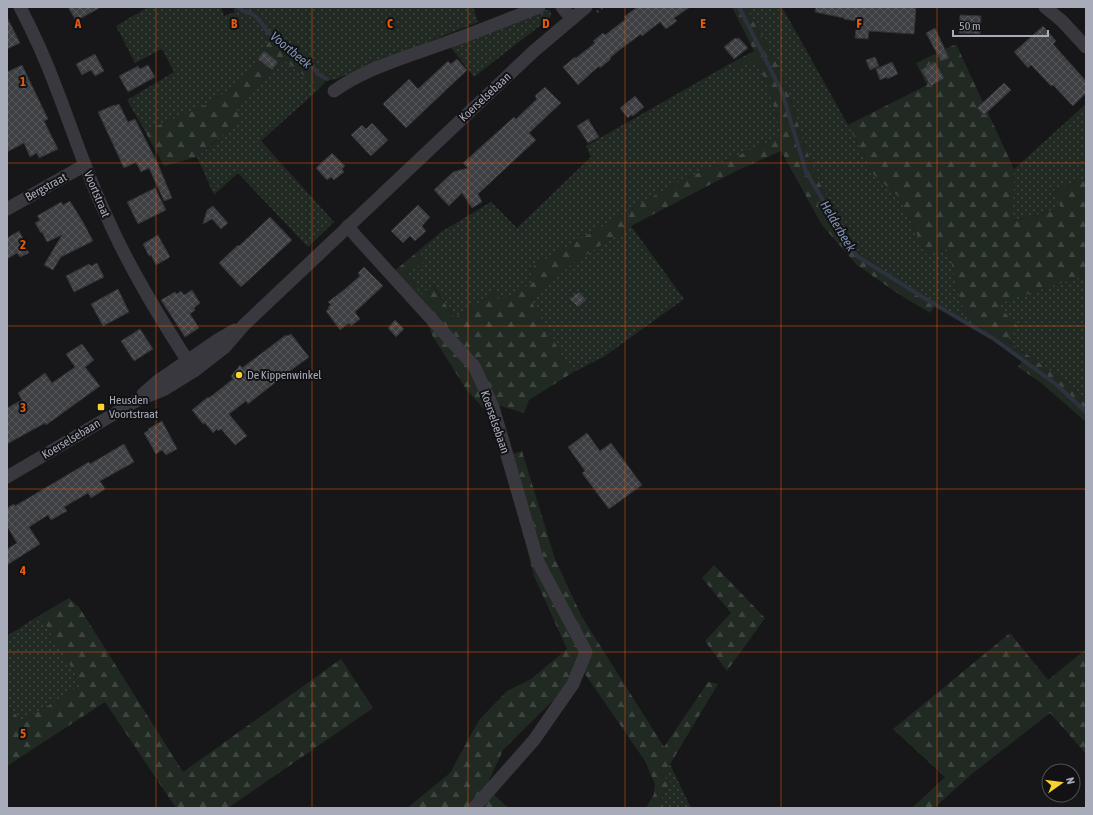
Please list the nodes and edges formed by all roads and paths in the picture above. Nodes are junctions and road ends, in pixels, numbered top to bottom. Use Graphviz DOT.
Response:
graph roads {
  1 [pos="20,7"];
  2 [pos="539,7"];
  3 [pos="562,7"];
  4 [pos="586,7"];
  5 [pos="1046,7"];
  6 [pos="572,19"];
  7 [pos="1086,47"];
  8 [pos="334,91"];
  9 [pos="85,165"];
  10 [pos="7,209"];
  11 [pos="348,226"];
  12 [pos="191,366"];
  13 [pos="7,477"];
  14 [pos="474,808"];
  1 -- 9 [label="street, Voortstraat"];
  2 -- 8 [label="street"];
  3 -- 6 [label="street"];
  4 -- 6 [label="street, Koerselsebaan"];
  5 -- 7 [label="street"];
  6 -- 11 [label="street, Koerselsebaan"];
  9 -- 10 [label="street, Bergstraat"];
  9 -- 12 [label="street, Voortstraat"];
  11 -- 12 [label="street, Koerselsebaan"];
  11 -- 14 [label="street, Koerselsebaan"];
  12 -- 13 [label="street, Koerselsebaan"];
}
